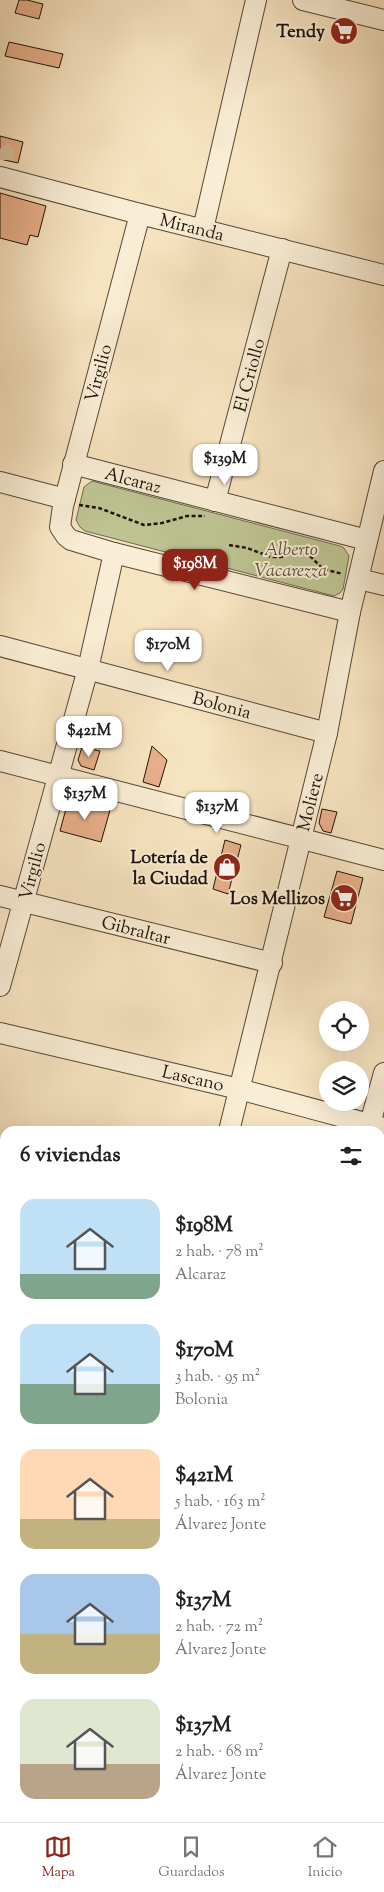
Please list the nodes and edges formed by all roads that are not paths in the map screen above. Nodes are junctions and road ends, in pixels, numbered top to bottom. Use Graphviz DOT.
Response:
graph roads {
  1 [pos="256,0"];
  2 [pos="303,0"];
  3 [pos="384,20"];
  4 [pos="2,171"];
  5 [pos="140,214"];
  6 [pos="203,229"];
  7 [pos="282,249"];
  8 [pos="384,275"];
  9 [pos="73,464"];
  10 [pos="384,471"];
  11 [pos="0,482"];
  12 [pos="64,502"];
  13 [pos="210,509"];
  14 [pos="367,540"];
  15 [pos="114,553"];
  16 [pos="359,579"];
  17 [pos="384,585"];
  18 [pos="350,612"];
  19 [pos="0,646"];
  20 [pos="88,669"];
  21 [pos="327,733"];
  22 [pos="0,761"];
  23 [pos="58,776"];
  24 [pos="301,838"];
  25 [pos="384,860"];
  26 [pos="0,896"];
  27 [pos="23,902"];
  28 [pos="272,963"];
  29 [pos="0,986"];
  30 [pos="0,1034"];
  31 [pos="384,1073"];
  32 [pos="239,1089"];
  33 [pos="230,1126"];
  34 [pos="377,1126"];
  1 -- 6 [label="street"];
  2 -- 3 [label="street"];
  4 -- 5 [label="street, Miranda"];
  5 -- 6 [label="street, Miranda"];
  5 -- 9 [label="street, Virgilio"];
  6 -- 7 [label="street, Miranda"];
  7 -- 8 [label="street, Miranda"];
  7 -- 13 [label="street, El Criollo"];
  9 -- 12 [label="street, Virgilio"];
  9 -- 13 [label="street, Alcaraz"];
  10 -- 14 [label="street, Moliere"];
  11 -- 12 [label="street"];
  12 -- 15 [label="street, Virgilio"];
  13 -- 14 [label="street, Alcaraz"];
  14 -- 16 [label="street, Moliere"];
  15 -- 18 [label="street"];
  15 -- 20 [label="street, Virgilio"];
  16 -- 17 [label="street"];
  16 -- 18 [label="street, Moliere"];
  18 -- 21 [label="street, Moliere"];
  19 -- 20 [label="street, Bolonia"];
  20 -- 21 [label="street, Bolonia"];
  20 -- 23 [label="street, Virgilio"];
  21 -- 24 [label="street, Moliere"];
  22 -- 23 [label="street"];
  23 -- 24 [label="street"];
  23 -- 27 [label="street, Virgilio"];
  24 -- 25 [label="street"];
  24 -- 28 [label="street, Moliere"];
  26 -- 27 [label="street, Gibraltar"];
  27 -- 28 [label="street, Gibraltar"];
  27 -- 29 [label="street, Virgilio"];
  28 -- 32 [label="street, Moliere"];
  30 -- 32 [label="street, Lascano"];
  31 -- 34 [label="street"];
  32 -- 33 [label="street, Moliere"];
  32 -- 34 [label="street, Lascano"];
}
